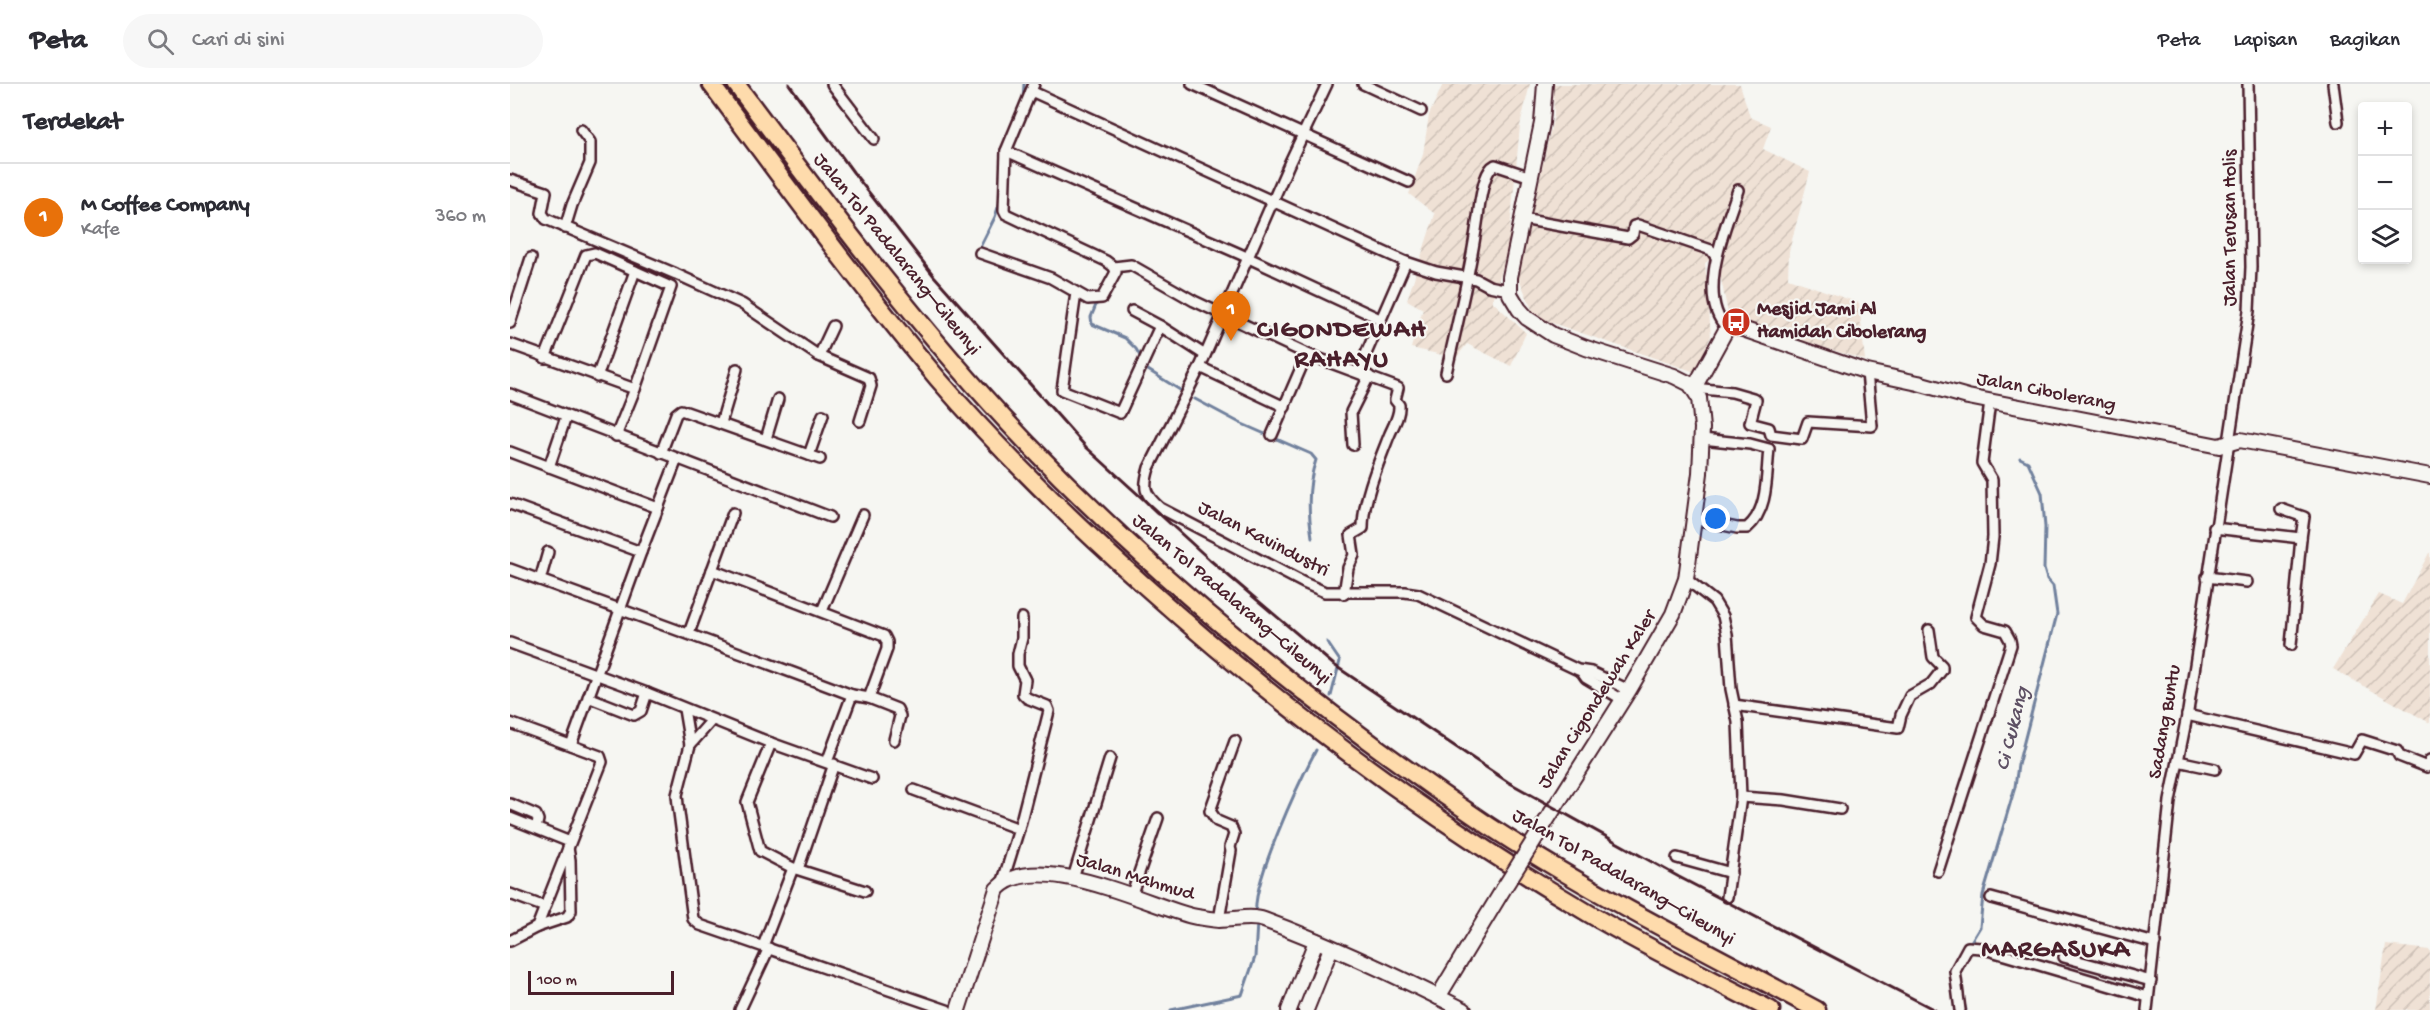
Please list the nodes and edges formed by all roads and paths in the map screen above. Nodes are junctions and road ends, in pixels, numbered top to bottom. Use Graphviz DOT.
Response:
graph roads {
  1 [pos="711,84"];
  2 [pos="736,84"];
  3 [pos="832,84"];
  4 [pos="1192,84"];
  5 [pos="1327,84"];
  6 [pos="1363,84"];
  7 [pos="1545,84"];
  8 [pos="2248,84"];
  9 [pos="2333,84"];
  10 [pos="1032,87"];
  11 [pos="1421,111"];
  12 [pos="2338,123"];
  13 [pos="581,130"];
  14 [pos="1303,133"];
  15 [pos="874,139"];
  16 [pos="1006,151"];
  17 [pos="1531,177"];
  18 [pos="510,180"];
  19 [pos="1409,182"];
  20 [pos="1738,190"];
  21 [pos="1272,201"];
  22 [pos="1522,219"];
  23 [pos="565,228"];
  24 [pos="980,253"];
  25 [pos="1248,257"];
  26 [pos="1716,257"];
  27 [pos="531,258"];
  28 [pos="1406,262"];
  29 [pos="1114,267"];
  30 [pos="635,271"];
  31 [pos="676,274"];
  32 [pos="1468,278"];
  33 [pos="671,287"];
  34 [pos="1509,290"];
  35 [pos="1076,293"];
  36 [pos="1132,311"];
  37 [pos="1222,313"];
  38 [pos="1380,319"];
  39 [pos="510,323"];
  40 [pos="833,326"];
  41 [pos="1160,326"];
  42 [pos="1727,328"];
  43 [pos="510,344"];
  44 [pos="1307,354"];
  45 [pos="1205,355"];
  46 [pos="819,356"];
  47 [pos="545,358"];
  48 [pos="1200,367"];
  49 [pos="737,369"];
  50 [pos="1358,372"];
  51 [pos="1867,372"];
  52 [pos="1446,373"];
  53 [pos="1369,376"];
  54 [pos="597,377"];
  55 [pos="1694,388"];
  56 [pos="635,389"];
  57 [pos="510,394"];
  58 [pos="778,399"];
  59 [pos="1990,402"];
  60 [pos="1286,407"];
  61 [pos="823,415"];
  62 [pos="566,417"];
  63 [pos="860,421"];
  64 [pos="721,423"];
  65 [pos="1272,435"];
  66 [pos="1772,435"];
  67 [pos="616,436"];
  68 [pos="766,439"];
  69 [pos="1702,439"];
  70 [pos="2230,442"];
  71 [pos="1353,445"];
  72 [pos="1769,448"];
  73 [pos="510,452"];
  74 [pos="662,453"];
  75 [pos="809,454"];
  76 [pos="677,459"];
  77 [pos="820,459"];
  78 [pos="549,467"];
  79 [pos="2430,476"];
  80 [pos="510,504"];
  81 [pos="658,508"];
  82 [pos="2281,509"];
  83 [pos="733,513"];
  84 [pos="863,515"];
  85 [pos="830,517"];
  86 [pos="1694,519"];
  87 [pos="2214,528"];
  88 [pos="2301,538"];
  89 [pos="548,552"];
  90 [pos="641,552"];
  91 [pos="510,569"];
  92 [pos="712,570"];
  93 [pos="2207,577"];
  94 [pos="1686,579"];
  95 [pos="540,580"];
  96 [pos="2247,582"];
  97 [pos="1344,594"];
  98 [pos="620,609"];
  99 [pos="822,611"];
  100 [pos="1022,618"];
  101 [pos="1929,630"];
  102 [pos="689,633"];
  103 [pos="510,644"];
  104 [pos="2291,645"];
  105 [pos="596,675"];
  106 [pos="647,693"];
  107 [pos="852,695"];
  108 [pos="1626,695"];
  109 [pos="588,697"];
  110 [pos="869,698"];
  111 [pos="1734,705"];
  112 [pos="684,709"];
  113 [pos="2187,715"];
  114 [pos="712,720"];
  115 [pos="510,723"];
  116 [pos="894,740"];
  117 [pos="1235,741"];
  118 [pos="771,743"];
  119 [pos="571,745"];
  120 [pos="690,745"];
  121 [pos="1110,758"];
  122 [pos="2430,760"];
  123 [pos="2178,761"];
  124 [pos="830,763"];
  125 [pos="2215,769"];
  126 [pos="872,779"];
  127 [pos="914,790"];
  128 [pos="1741,797"];
  129 [pos="510,804"];
  130 [pos="1840,809"];
  131 [pos="510,818"];
  132 [pos="1158,818"];
  133 [pos="536,828"];
  134 [pos="1019,829"];
  135 [pos="569,845"];
  136 [pos="1677,858"];
  137 [pos="795,868"];
  138 [pos="1938,871"];
  139 [pos="1731,873"];
  140 [pos="1074,878"];
  141 [pos="1002,884"];
  142 [pos="865,891"];
  143 [pos="510,894"];
  144 [pos="1131,896"];
  145 [pos="1727,897"];
  146 [pos="1991,898"];
  147 [pos="545,907"];
  148 [pos="1219,920"];
  149 [pos="537,927"];
  150 [pos="510,941"];
  151 [pos="1316,941"];
  152 [pos="2155,943"];
  153 [pos="766,947"];
  154 [pos="1331,948"];
  155 [pos="2064,957"];
  156 [pos="2151,981"];
  157 [pos="1438,997"];
  158 [pos="2148,997"];
  159 [pos="740,1010"];
  160 [pos="947,1010"];
  161 [pos="958,1010"];
  162 [pos="1289,1010"];
  163 [pos="1306,1010"];
  164 [pos="1464,1010"];
  165 [pos="1771,1010"];
  166 [pos="1817,1010"];
  167 [pos="1960,1010"];
  168 [pos="2147,1010"];
  1 -- 165 [label="highway, Jalan Tol Padalarang–Cileunyi"];
  2 -- 166 [label="highway, Jalan Tol Padalarang–Cileunyi"];
  3 -- 15 [label="street"];
  4 -- 14 [label="street"];
  5 -- 14 [label="street"];
  6 -- 11 [label="street"];
  7 -- 17 [label="main road"];
  8 -- 70 [label="street, Jalan Terusan Holis"];
  9 -- 12 [label="street"];
  10 -- 16 [label="street"];
  10 -- 21 [label="street"];
  13 -- 23 [label="street"];
  14 -- 19 [label="street"];
  14 -- 21 [label="street"];
  16 -- 25 [label="street"];
  16 -- 29 [label="street"];
  17 -- 22 [label="main road"];
  17 -- 32 [label="street"];
  18 -- 23 [label="street"];
  20 -- 26 [label="street"];
  21 -- 25 [label="street"];
  21 -- 28 [label="street"];
  22 -- 26 [label="street"];
  22 -- 34 [label="main road"];
  23 -- 31 [label="street"];
  24 -- 35 [label="street"];
  25 -- 37 [label="street"];
  25 -- 38 [label="street"];
  26 -- 42 [label="street"];
  27 -- 39 [label="street"];
  28 -- 32 [label="street"];
  28 -- 38 [label="street"];
  29 -- 35 [label="street"];
  29 -- 37 [label="street"];
  30 -- 33 [label="street"];
  30 -- 47 [label="street"];
  30 -- 54 [label="street"];
  31 -- 33 [label="street"];
  31 -- 46 [label="street"];
  32 -- 34 [label="street"];
  32 -- 52 [label="street"];
  33 -- 56 [label="street"];
  34 -- 55 [label="main road"];
  35 -- 41 [label="street"];
  36 -- 41 [label="street"];
  37 -- 44 [label="street"];
  37 -- 45 [label="street"];
  38 -- 50 [label="street"];
  40 -- 46 [label="street"];
  41 -- 45 [label="street"];
  42 -- 51 [label="main road, Jalan Cibolerang"];
  42 -- 55 [label="main road"];
  43 -- 47 [label="street"];
  44 -- 50 [label="street"];
  44 -- 60 [label="street"];
  45 -- 48 [label="street"];
  46 -- 63 [label="street"];
  47 -- 54 [label="street"];
  48 -- 60 [label="street"];
  48 -- 97 [label="street, Jalan Kavindustri"];
  49 -- 64 [label="street"];
  50 -- 53 [label="street"];
  51 -- 59 [label="main road, Jalan Cibolerang"];
  51 -- 66 [label="street"];
  53 -- 71 [label="street"];
  53 -- 97 [label="street"];
  54 -- 56 [label="street"];
  55 -- 66 [label="street"];
  55 -- 69 [label="main road, Jalan Cigondewah Kaler"];
  56 -- 67 [label="street"];
  57 -- 62 [label="street"];
  58 -- 68 [label="street"];
  59 -- 70 [label="main road, Jalan Cibolerang"];
  59 -- 138 [label="street"];
  60 -- 65 [label="street"];
  61 -- 75 [label="street"];
  62 -- 67 [label="street"];
  62 -- 78 [label="street"];
  64 -- 68 [label="street"];
  64 -- 74 [label="street"];
  66 -- 72 [label="street"];
  67 -- 74 [label="street"];
  68 -- 75 [label="street"];
  69 -- 72 [label="street"];
  69 -- 86 [label="main road, Jalan Cigondewah Kaler"];
  70 -- 79 [label="main road, Jalan Cibolerang"];
  70 -- 87 [label="street, Sadang Buntu"];
  72 -- 86 [label="street"];
  73 -- 78 [label="street"];
  74 -- 76 [label="street"];
  75 -- 77 [label="street"];
  76 -- 81 [label="street"];
  76 -- 85 [label="street"];
  78 -- 81 [label="street"];
  80 -- 90 [label="street"];
  81 -- 90 [label="street"];
  82 -- 88 [label="street"];
  83 -- 92 [label="street"];
  84 -- 99 [label="street"];
  86 -- 94 [label="main road, Jalan Cigondewah Kaler"];
  87 -- 88 [label="street"];
  87 -- 93 [label="street, Sadang Buntu"];
  88 -- 104 [label="street"];
  89 -- 95 [label="street"];
  90 -- 98 [label="street"];
  91 -- 95 [label="street"];
  92 -- 99 [label="street"];
  92 -- 102 [label="street"];
  93 -- 96 [label="street"];
  93 -- 113 [label="street, Sadang Buntu"];
  94 -- 108 [label="main road, Jalan Cigondewah Kaler"];
  94 -- 111 [label="street"];
  95 -- 98 [label="street"];
  97 -- 108 [label="street, Jalan Kavindustri"];
  98 -- 102 [label="street"];
  98 -- 105 [label="street"];
  99 -- 110 [label="street"];
  100 -- 134 [label="street"];
  101 -- 111 [label="street"];
  102 -- 107 [label="street"];
  103 -- 105 [label="street"];
  105 -- 106 [label="street"];
  105 -- 109 [label="street"];
  106 -- 109 [label="street"];
  106 -- 112 [label="street"];
  107 -- 110 [label="street"];
  107 -- 124 [label="street"];
  108 -- 157 [label="main road, Jalan Cigondewah Kaler, bridge"];
  109 -- 119 [label="street"];
  110 -- 116 [label="street"];
  111 -- 128 [label="street"];
  112 -- 114 [label="street"];
  112 -- 120 [label="street"];
  113 -- 122 [label="street"];
  113 -- 123 [label="street, Sadang Buntu"];
  114 -- 118 [label="street"];
  114 -- 120 [label="street"];
  115 -- 119 [label="street"];
  117 -- 148 [label="street"];
  118 -- 124 [label="street"];
  118 -- 137 [label="street"];
  119 -- 135 [label="street"];
  120 -- 153 [label="street"];
  121 -- 140 [label="street"];
  123 -- 125 [label="street"];
  123 -- 152 [label="street, Sadang Buntu"];
  124 -- 126 [label="street"];
  124 -- 137 [label="street"];
  127 -- 134 [label="street"];
  128 -- 130 [label="street"];
  128 -- 139 [label="street"];
  129 -- 133 [label="street"];
  131 -- 133 [label="street"];
  132 -- 144 [label="street"];
  133 -- 135 [label="street"];
  134 -- 141 [label="street"];
  135 -- 147 [label="street"];
  135 -- 149 [label="street"];
  136 -- 139 [label="street"];
  137 -- 142 [label="street"];
  137 -- 153 [label="street"];
  139 -- 145 [label="street"];
  140 -- 141 [label="main road, Jalan Mahmud"];
  140 -- 144 [label="main road, Jalan Mahmud"];
  141 -- 161 [label="main road"];
  143 -- 147 [label="street"];
  144 -- 148 [label="main road, Jalan Mahmud"];
  146 -- 152 [label="street"];
  147 -- 149 [label="street"];
  148 -- 151 [label="main road, Jalan Mahmud"];
  149 -- 150 [label="street"];
  151 -- 154 [label="main road, Jalan Mahmud"];
  151 -- 162 [label="main road"];
  152 -- 156 [label="street, Sadang Buntu"];
  153 -- 159 [label="street"];
  153 -- 160 [label="street"];
  154 -- 157 [label="main road, Jalan Mahmud"];
  154 -- 163 [label="main road"];
  155 -- 156 [label="street"];
  156 -- 158 [label="street, Sadang Buntu"];
  157 -- 164 [label="main road, Jalan Mahmud"];
  158 -- 167 [label="street"];
  158 -- 168 [label="street, Sadang Buntu"];
}
